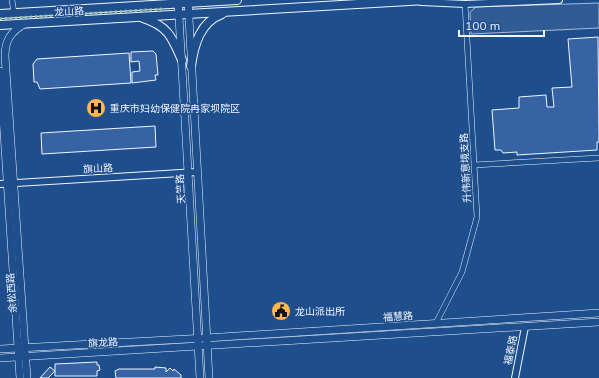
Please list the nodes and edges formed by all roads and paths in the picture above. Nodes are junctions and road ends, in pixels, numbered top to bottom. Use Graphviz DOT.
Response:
graph roads {
  1 [pos="12,0"];
  2 [pos="237,0"];
  3 [pos="426,0"];
  4 [pos="559,0"];
  5 [pos="188,1"];
  6 [pos="178,2"];
  7 [pos="407,2"];
  8 [pos="465,4"];
  9 [pos="228,12"];
  10 [pos="14,13"];
  11 [pos="0,14"];
  12 [pos="179,14"];
  13 [pos="188,14"];
  14 [pos="138,17"];
  15 [pos="24,24"];
  16 [pos="2,26"];
  17 [pos="182,60"];
  18 [pos="191,66"];
  19 [pos="0,70"];
  20 [pos="599,158"];
  21 [pos="474,165"];
  22 [pos="197,172"];
  23 [pos="189,173"];
  24 [pos="3,183"];
  25 [pos="14,183"];
  26 [pos="599,314"];
  27 [pos="599,322"];
  28 [pos="436,323"];
  29 [pos="525,326"];
  30 [pos="206,342"];
  31 [pos="198,343"];
  32 [pos="21,348"];
  33 [pos="0,349"];
  34 [pos="22,357"];
  35 [pos="0,358"];
  36 [pos="20,378"];
  37 [pos="27,378"];
  38 [pos="200,378"];
  39 [pos="209,378"];
  40 [pos="514,378"];
  1 -- 10 [label="street"];
  2 -- 5 [label="main road, 龙山路"];
  3 -- 7 [label="main road, 龙山路"];
  4 -- 8 [label="street"];
  5 -- 6 [label="main road, 龙山路"];
  5 -- 13 [label="main road, 天竺路"];
  6 -- 10 [label="main road, 龙山路"];
  6 -- 12 [label="main road, 天竺路"];
  7 -- 8 [label="street"];
  7 -- 9 [label="main road, 龙山路"];
  8 -- 21 [label="street, 升伟新意境支路"];
  9 -- 13 [label="main road, 龙山路"];
  9 -- 18 [label="main road"];
  10 -- 11 [label="main road, 龙山路"];
  12 -- 13 [label="main road, 龙山路"];
  12 -- 14 [label="main road, 龙山路"];
  12 -- 17 [label="main road, 天竺路"];
  13 -- 18 [label="main road, 天竺路"];
  14 -- 15 [label="main road, 龙山路"];
  14 -- 17 [label="main road"];
  15 -- 16 [label="main road, 龙山路"];
  15 -- 25 [label="main road, 余松西路"];
  17 -- 23 [label="main road, 天竺路"];
  18 -- 22 [label="main road, 天竺路"];
  19 -- 24 [label="main road, 余松西路"];
  20 -- 21 [label="street"];
  21 -- 28 [label="street, 升伟新意境支路"];
  22 -- 23 [label="street, 旗山路"];
  22 -- 30 [label="main road, 天竺路"];
  23 -- 25 [label="street, 旗山路"];
  23 -- 31 [label="main road, 天竺路"];
  24 -- 25 [label="street, 旗山路"];
  24 -- 32 [label="main road, 余松西路"];
  25 -- 32 [label="main road, 余松西路"];
  26 -- 28 [label="main road, 福慧路"];
  27 -- 29 [label="main road, 福慧路"];
  28 -- 30 [label="main road, 福慧路"];
  29 -- 30 [label="main road, 福慧路"];
  29 -- 40 [label="street, 福泰路"];
  30 -- 31 [label="main road, 福慧路"];
  30 -- 39 [label="main road, 天竺路"];
  31 -- 32 [label="main road"];
  31 -- 34 [label="main road, 旗龙路"];
  31 -- 38 [label="main road, 天竺路"];
  32 -- 33 [label="main road"];
  32 -- 34 [label="main road, 余松西路"];
  34 -- 35 [label="main road, 旗龙路"];
  34 -- 36 [label="main road, 余松西路"];
  34 -- 37 [label="main road, 余松西路"];
}
